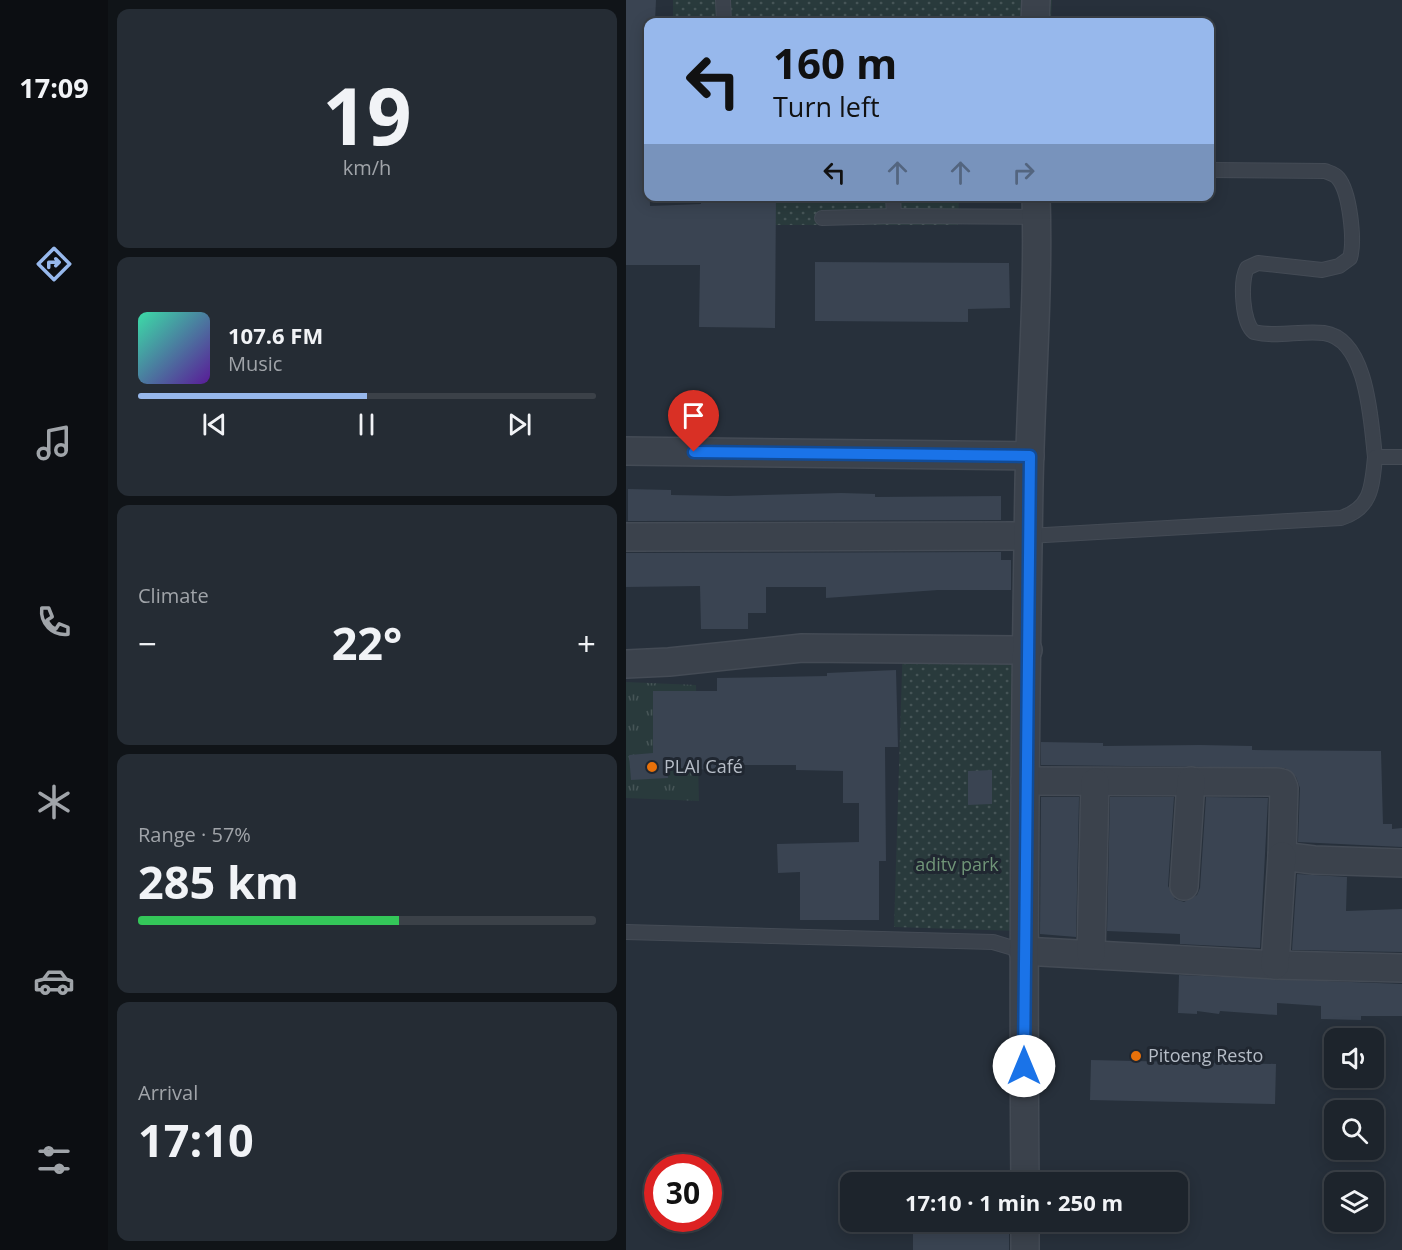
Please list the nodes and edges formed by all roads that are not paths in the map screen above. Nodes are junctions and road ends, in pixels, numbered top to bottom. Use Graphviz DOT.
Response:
graph roads {
  1 [pos="724,0"];
  2 [pos="1036,0"];
  3 [pos="724,18"];
  4 [pos="1036,18"];
  5 [pos="1214,170"];
  6 [pos="893,201"];
  7 [pos="1036,207"];
  8 [pos="894,216"];
  9 [pos="822,218"];
  10 [pos="626,450"];
  11 [pos="1030,456"];
  12 [pos="1403,457"];
  13 [pos="1375,458"];
  14 [pos="1028,536"];
  15 [pos="626,537"];
  16 [pos="1028,651"];
  17 [pos="626,664"];
  18 [pos="1025,781"];
  19 [pos="1191,781"];
  20 [pos="1095,782"];
  21 [pos="1282,856"];
  22 [pos="1403,863"];
  23 [pos="1184,886"];
  24 [pos="626,932"];
  25 [pos="1023,951"];
  26 [pos="1091,954"];
  27 [pos="1275,965"];
  28 [pos="1403,968"];
  29 [pos="1025,1172"];
  30 [pos="1025,1232"];
  31 [pos="1025,1250"];
  1 -- 3 [label="lane"];
  2 -- 4 [label="street"];
  5 -- 13 [label="lane"];
  6 -- 8 [label="lane"];
  7 -- 8 [label="lane"];
  7 -- 11 [label="street"];
  8 -- 9 [label="lane"];
  10 -- 11 [label="street"];
  11 -- 14 [label="street"];
  12 -- 13 [label="lane"];
  13 -- 14 [label="lane"];
  14 -- 15 [label="street"];
  14 -- 16 [label="street"];
  16 -- 17 [label="street"];
  16 -- 18 [label="street"];
  18 -- 20 [label="street"];
  18 -- 25 [label="street"];
  19 -- 20 [label="street"];
  19 -- 21 [label="street"];
  19 -- 23 [label="street"];
  20 -- 26 [label="street"];
  21 -- 22 [label="street"];
  21 -- 27 [label="street"];
  24 -- 25 [label="lane"];
  25 -- 26 [label="street"];
  25 -- 29 [label="street"];
  26 -- 27 [label="street"];
  27 -- 28 [label="street"];
  30 -- 31 [label="street"];
}
